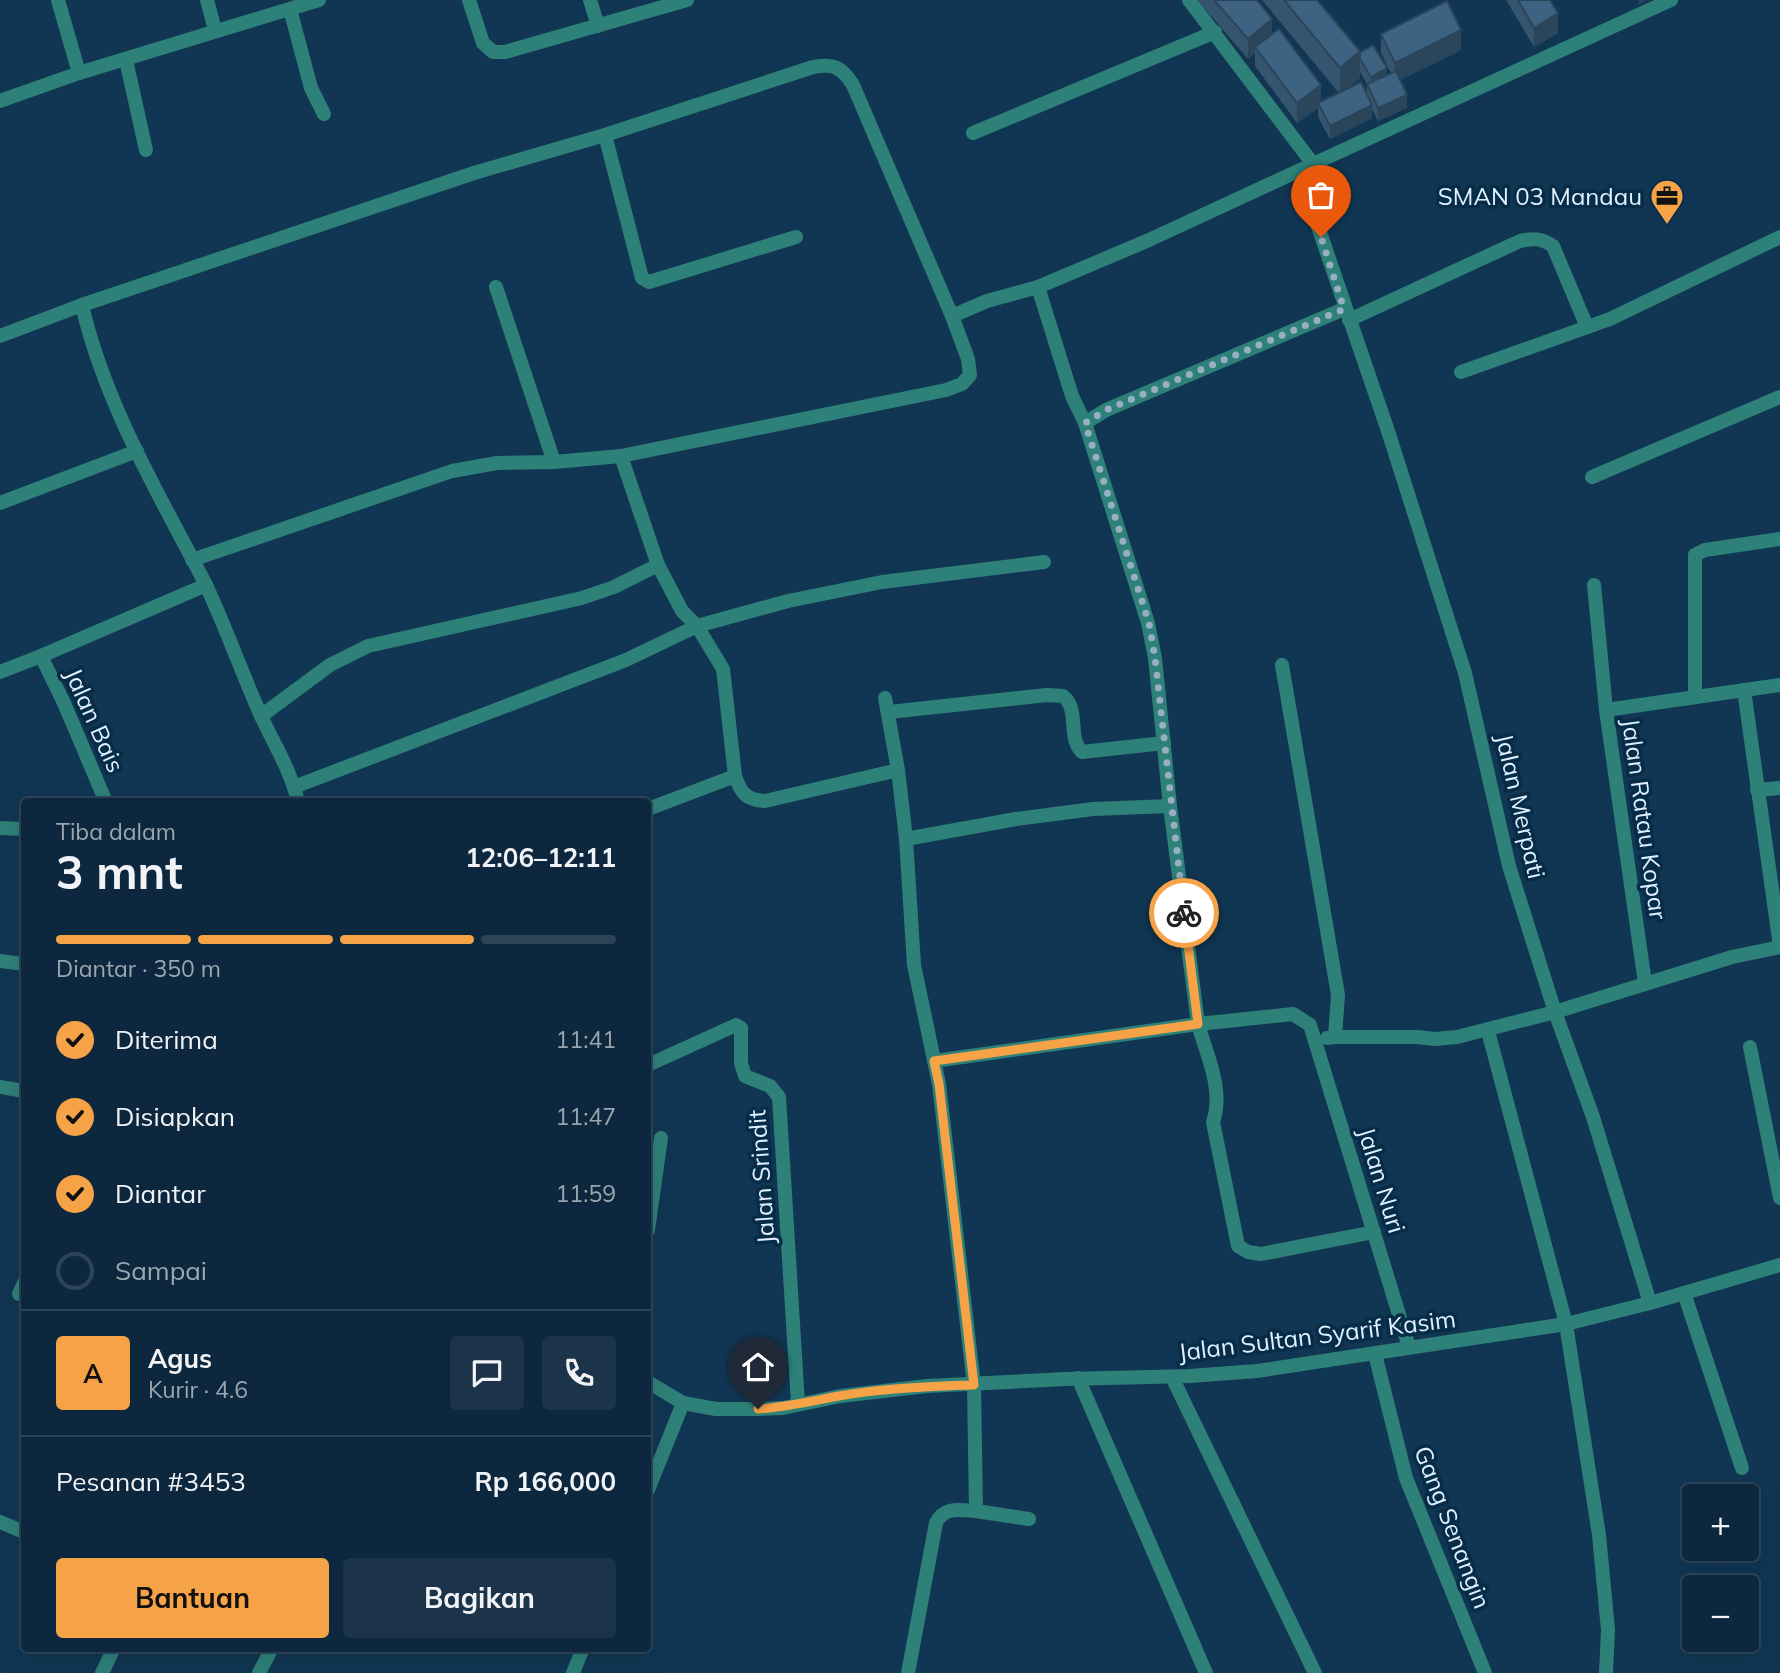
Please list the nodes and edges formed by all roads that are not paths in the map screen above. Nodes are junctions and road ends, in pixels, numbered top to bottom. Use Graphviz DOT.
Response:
graph roads {
  1 [pos="58,0"];
  2 [pos="207,0"];
  3 [pos="319,0"];
  4 [pos="469,0"];
  5 [pos="590,0"];
  6 [pos="687,0"];
  7 [pos="1189,0"];
  8 [pos="1671,0"];
  9 [pos="290,9"];
  10 [pos="598,26"];
  11 [pos="215,30"];
  12 [pos="1214,32"];
  13 [pos="126,60"];
  14 [pos="79,73"];
  15 [pos="0,101"];
  16 [pos="324,114"];
  17 [pos="973,133"];
  18 [pos="605,135"];
  19 [pos="146,150"];
  20 [pos="1313,164"];
  21 [pos="1299,171"];
  22 [pos="796,237"];
  23 [pos="1780,237"];
  24 [pos="496,287"];
  25 [pos="1038,287"];
  26 [pos="82,306"];
  27 [pos="1347,314"];
  28 [pos="953,316"];
  29 [pos="1587,327"];
  30 [pos="0,337"];
  31 [pos="1461,372"];
  32 [pos="1780,397"];
  33 [pos="1085,423"];
  34 [pos="137,451"];
  35 [pos="621,456"];
  36 [pos="554,462"];
  37 [pos="1592,477"];
  38 [pos="0,503"];
  39 [pos="1780,539"];
  40 [pos="192,559"];
  41 [pos="1044,562"];
  42 [pos="659,565"];
  43 [pos="1594,584"];
  44 [pos="206,585"];
  45 [pos="697,626"];
  46 [pos="41,656"];
  47 [pos="1282,665"];
  48 [pos="0,672"];
  49 [pos="1780,685"];
  50 [pos="1744,690"];
  51 [pos="1695,696"];
  52 [pos="1606,710"];
  53 [pos="261,716"];
  54 [pos="1164,743"];
  55 [pos="898,770"];
  56 [pos="735,776"];
  57 [pos="1780,788"];
  58 [pos="1757,790"];
  59 [pos="296,794"];
  60 [pos="104,798"];
  61 [pos="1170,806"];
  62 [pos="651,807"];
  63 [pos="0,828"];
  64 [pos="21,829"];
  65 [pos="906,839"];
  66 [pos="1780,947"];
  67 [pos="0,961"];
  68 [pos="21,964"];
  69 [pos="1645,983"];
  70 [pos="1555,1012"];
  71 [pos="1198,1024"];
  72 [pos="1488,1031"];
  73 [pos="1335,1037"];
  74 [pos="1316,1040"];
  75 [pos="1750,1047"];
  76 [pos="934,1061"];
  77 [pos="651,1064"];
  78 [pos="0,1087"];
  79 [pos="21,1090"];
  80 [pos="660,1138"];
  81 [pos="1780,1198"];
  82 [pos="651,1207"];
  83 [pos="1374,1232"];
  84 [pos="1780,1265"];
  85 [pos="1684,1293"];
  86 [pos="1650,1303"];
  87 [pos="1566,1324"];
  88 [pos="1409,1347"];
  89 [pos="1375,1354"];
  90 [pos="1172,1377"];
  91 [pos="1078,1378"];
  92 [pos="651,1384"];
  93 [pos="974,1385"];
  94 [pos="683,1403"];
  95 [pos="797,1404"];
  96 [pos="1742,1468"];
  97 [pos="651,1483"];
  98 [pos="976,1510"];
  99 [pos="1030,1519"];
  100 [pos="0,1522"];
  101 [pos="21,1531"];
  102 [pos="112,1652"];
  103 [pos="270,1652"];
  104 [pos="581,1652"];
  105 [pos="102,1673"];
  106 [pos="259,1673"];
  107 [pos="573,1673"];
  108 [pos="908,1673"];
  109 [pos="1206,1673"];
  110 [pos="1315,1673"];
  111 [pos="1485,1673"];
  112 [pos="1606,1673"];
  1 -- 14 [label="street"];
  2 -- 11 [label="street"];
  3 -- 9 [label="street"];
  4 -- 10 [label="street"];
  5 -- 10 [label="street"];
  6 -- 10 [label="street"];
  7 -- 12 [label="street"];
  8 -- 20 [label="street"];
  9 -- 11 [label="street"];
  9 -- 16 [label="street"];
  11 -- 13 [label="street"];
  12 -- 17 [label="street"];
  12 -- 20 [label="street"];
  13 -- 14 [label="street"];
  13 -- 19 [label="street"];
  14 -- 15 [label="street"];
  18 -- 22 [label="street"];
  18 -- 26 [label="street"];
  18 -- 28 [label="street"];
  20 -- 21 [label="street"];
  21 -- 25 [label="street"];
  21 -- 27 [label="street, Jalan Merpati"];
  23 -- 29 [label="street"];
  24 -- 36 [label="street"];
  25 -- 28 [label="street"];
  25 -- 33 [label="street"];
  26 -- 30 [label="street"];
  26 -- 34 [label="street"];
  27 -- 29 [label="street"];
  27 -- 33 [label="street"];
  27 -- 70 [label="street, Jalan Merpati"];
  28 -- 35 [label="street"];
  29 -- 31 [label="street"];
  32 -- 37 [label="street"];
  33 -- 54 [label="street"];
  34 -- 38 [label="street"];
  34 -- 40 [label="street"];
  35 -- 36 [label="street"];
  35 -- 42 [label="street"];
  36 -- 40 [label="street"];
  39 -- 51 [label="street"];
  40 -- 44 [label="street"];
  41 -- 45 [label="street"];
  42 -- 45 [label="street"];
  42 -- 53 [label="street"];
  43 -- 52 [label="street"];
  44 -- 46 [label="street"];
  44 -- 53 [label="street"];
  45 -- 56 [label="street"];
  45 -- 59 [label="street"];
  46 -- 48 [label="street"];
  46 -- 60 [label="street, Jalan Bais"];
  47 -- 73 [label="street"];
  49 -- 50 [label="street, Jalan Ratau Kopar"];
  50 -- 51 [label="street, Jalan Ratau Kopar"];
  50 -- 58 [label="street"];
  51 -- 52 [label="street, Jalan Ratau Kopar"];
  52 -- 69 [label="street, Jalan Ratau Kopar"];
  53 -- 59 [label="street"];
  54 -- 55 [label="street"];
  54 -- 61 [label="street"];
  55 -- 56 [label="street"];
  55 -- 65 [label="street"];
  56 -- 62 [label="street"];
  57 -- 58 [label="street"];
  58 -- 66 [label="street"];
  61 -- 65 [label="street"];
  61 -- 71 [label="street"];
  63 -- 64 [label="street"];
  65 -- 76 [label="street"];
  66 -- 69 [label="street"];
  67 -- 68 [label="street"];
  69 -- 70 [label="street"];
  70 -- 72 [label="street"];
  70 -- 86 [label="street, Jalan Merpati"];
  71 -- 74 [label="street, Jalan Nuri"];
  71 -- 76 [label="street"];
  71 -- 83 [label="street"];
  72 -- 73 [label="street"];
  72 -- 87 [label="street"];
  73 -- 74 [label="street"];
  74 -- 83 [label="street, Jalan Nuri"];
  75 -- 81 [label="street"];
  76 -- 93 [label="street"];
  77 -- 95 [label="street, Jalan Srindit"];
  78 -- 79 [label="street"];
  80 -- 82 [label="street"];
  83 -- 88 [label="street, Jalan Nuri"];
  84 -- 85 [label="street, Jalan Sultan Syarif Kasim"];
  85 -- 86 [label="street, Jalan Sultan Syarif Kasim"];
  85 -- 96 [label="street"];
  86 -- 87 [label="street, Jalan Sultan Syarif Kasim"];
  87 -- 88 [label="street, Jalan Sultan Syarif Kasim"];
  87 -- 112 [label="street"];
  88 -- 89 [label="street, Jalan Sultan Syarif Kasim"];
  89 -- 90 [label="street, Jalan Sultan Syarif Kasim"];
  89 -- 111 [label="street, Gang Senangin"];
  90 -- 91 [label="street, Jalan Sultan Syarif Kasim"];
  90 -- 110 [label="street"];
  91 -- 93 [label="street, Jalan Sultan Syarif Kasim"];
  91 -- 109 [label="street"];
  92 -- 94 [label="street, Jalan Sultan Syarif Kasim"];
  93 -- 95 [label="street, Jalan Sultan Syarif Kasim"];
  93 -- 98 [label="street"];
  94 -- 95 [label="street, Jalan Sultan Syarif Kasim"];
  94 -- 97 [label="street"];
  98 -- 99 [label="street"];
  98 -- 108 [label="street"];
  100 -- 101 [label="street"];
  102 -- 105 [label="street"];
  103 -- 106 [label="street"];
  104 -- 107 [label="street"];
}
